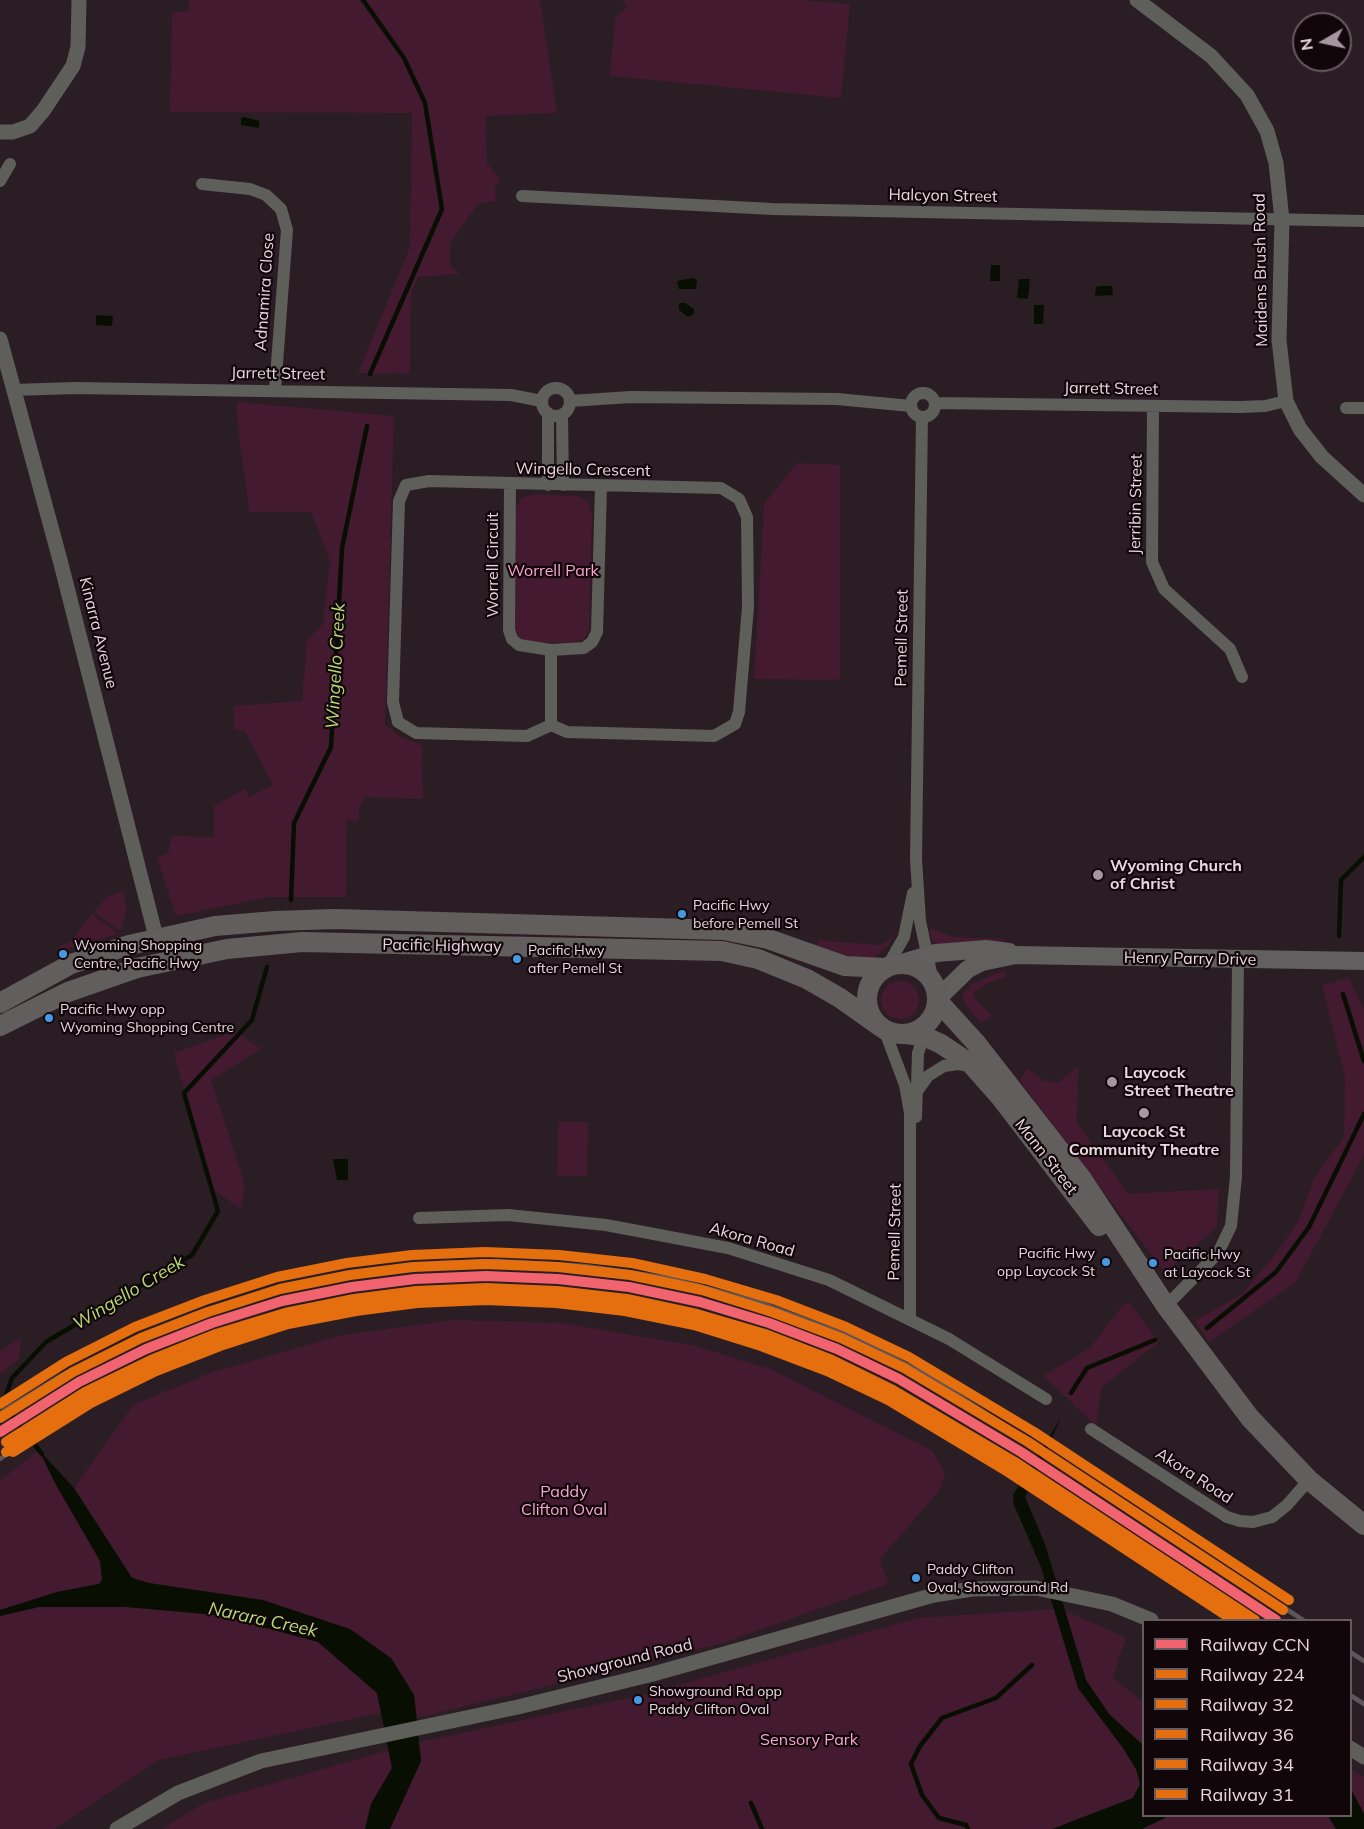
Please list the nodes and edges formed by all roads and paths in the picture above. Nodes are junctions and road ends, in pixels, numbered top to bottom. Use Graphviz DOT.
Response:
graph roads {
  1 [pos="80,0"];
  2 [pos="1137,0"];
  3 [pos="0,132"];
  4 [pos="10,164"];
  5 [pos="0,181"];
  6 [pos="202,184"];
  7 [pos="522,196"];
  8 [pos="1282,220"];
  9 [pos="1364,221"];
  10 [pos="0,339"];
  11 [pos="13,390"];
  12 [pos="275,390"];
  13 [pos="570,400"];
  14 [pos="542,401"];
  15 [pos="1286,401"];
  16 [pos="935,403"];
  17 [pos="911,406"];
  18 [pos="1153,406"];
  19 [pos="1346,408"];
  20 [pos="1364,408"];
  21 [pos="548,413"];
  22 [pos="562,415"];
  23 [pos="922,417"];
  24 [pos="510,485"];
  25 [pos="548,485"];
  26 [pos="563,485"];
  27 [pos="601,487"];
  28 [pos="1364,495"];
  29 [pos="551,650"];
  30 [pos="1242,678"];
  31 [pos="551,725"];
  32 [pos="916,859"];
  33 [pos="156,937"];
  34 [pos="302,942"];
  35 [pos="926,954"];
  36 [pos="1016,955"];
  37 [pos="1238,960"];
  38 [pos="1364,962"];
  39 [pos="890,966"];
  40 [pos="936,993"];
  41 [pos="0,1002"];
  42 [pos="0,1026"];
  43 [pos="882,1028"];
  44 [pos="919,1031"];
  45 [pos="976,1069"];
  46 [pos="918,1090"];
  47 [pos="912,1144"];
  48 [pos="419,1218"];
  49 [pos="1166,1306"];
  50 [pos="910,1319"];
  51 [pos="1046,1399"];
  52 [pos="1091,1429"];
  53 [pos="1309,1480"];
  54 [pos="1364,1525"];
  55 [pos="1149,1619"];
  56 [pos="117,1829"];
  1 -- 3 [label="street"];
  2 -- 8 [label="street, Maidens Brush Road"];
  4 -- 5 [label="street"];
  6 -- 12 [label="street, Adnamira Close"];
  7 -- 8 [label="street, Halcyon Street"];
  8 -- 9 [label="street, Halcyon Street"];
  8 -- 15 [label="street, Maidens Brush Road"];
  10 -- 11 [label="street, Kinarra Avenue"];
  11 -- 12 [label="street, Jarrett Street"];
  11 -- 33 [label="street, Kinarra Avenue"];
  12 -- 14 [label="street, Jarrett Street"];
  13 -- 14 [label="street"];
  13 -- 17 [label="street"];
  13 -- 22 [label="street"];
  14 -- 21 [label="street"];
  15 -- 18 [label="street, Jarrett Street"];
  15 -- 28 [label="street, Maidens Brush Road"];
  16 -- 17 [label="street"];
  16 -- 18 [label="street, Jarrett Street"];
  16 -- 23 [label="street"];
  17 -- 23 [label="street"];
  18 -- 30 [label="street, Jerribin Street"];
  19 -- 20 [label="street"];
  21 -- 22 [label="street"];
  21 -- 25 [label="street"];
  22 -- 26 [label="street"];
  23 -- 32 [label="street, Pemell Street"];
  24 -- 25 [label="street, Wingello Crescent"];
  24 -- 29 [label="street, Worrell Circuit"];
  24 -- 31 [label="street, Wingello Crescent"];
  25 -- 26 [label="street, Wingello Crescent"];
  26 -- 27 [label="street, Wingello Crescent"];
  27 -- 29 [label="street, Worrell Circuit"];
  27 -- 31 [label="street, Wingello Crescent"];
  29 -- 31 [label="street"];
  32 -- 35 [label="street, Pemell Street"];
  32 -- 39 [label="street, Pemell Street"];
  33 -- 34 [label="main road"];
  33 -- 39 [label="main road, Pacific Highway"];
  33 -- 41 [label="main road, Pacific Highway"];
  34 -- 42 [label="main road, Pacific Highway"];
  34 -- 43 [label="main road, Pacific Highway"];
  35 -- 36 [label="main road, Henry Parry Drive"];
  35 -- 39 [label="main road, Henry Parry Drive"];
  35 -- 40 [label="street, Pemell Street"];
  36 -- 37 [label="main road, Henry Parry Drive"];
  36 -- 40 [label="main road, Henry Parry Drive"];
  37 -- 38 [label="main road, Henry Parry Drive"];
  37 -- 49 [label="street"];
  39 -- 40 [label="main road"];
  39 -- 43 [label="main road"];
  40 -- 44 [label="main road"];
  40 -- 49 [label="main road, Mann Street"];
  43 -- 44 [label="main road"];
  43 -- 47 [label="street, Pemell Street"];
  44 -- 45 [label="main road, Mann Street"];
  44 -- 46 [label="street, Pemell Street"];
  45 -- 46 [label="street"];
  45 -- 49 [label="main road, Mann Street"];
  46 -- 47 [label="street, Pemell Street"];
  47 -- 50 [label="street, Pemell Street"];
  48 -- 50 [label="street, Akora Road"];
  49 -- 53 [label="main road, Mann Street"];
  50 -- 51 [label="street, Akora Road"];
  52 -- 53 [label="street, Akora Road"];
  53 -- 54 [label="main road, Mann Street"];
  55 -- 56 [label="street, Showground Road"];
}
